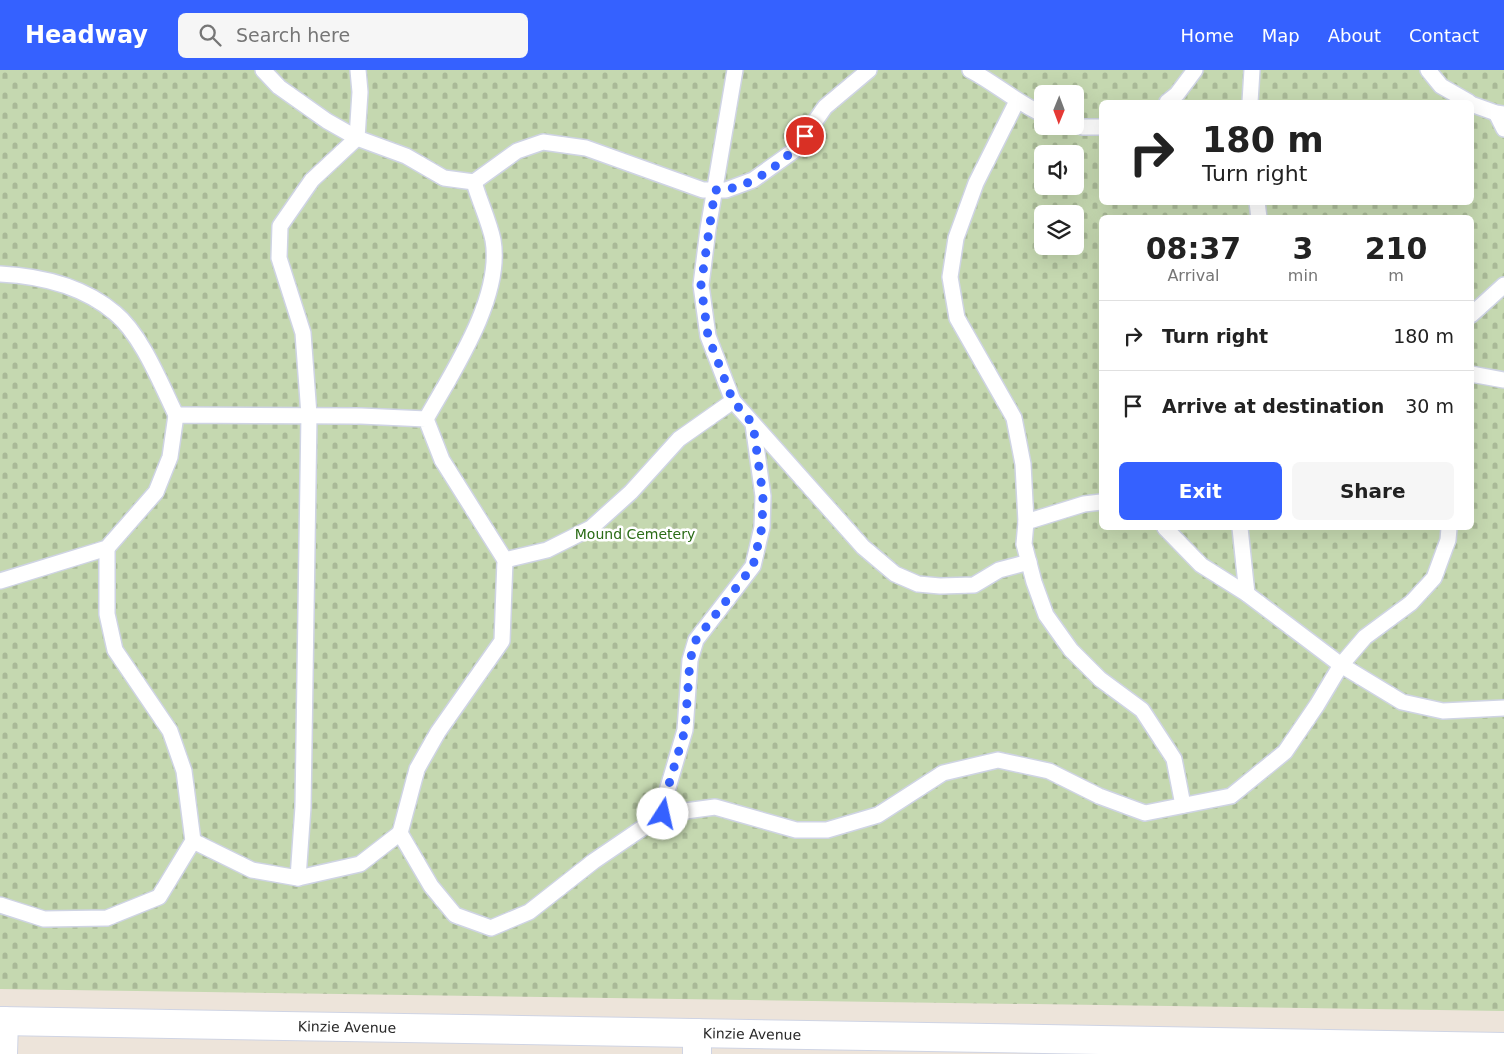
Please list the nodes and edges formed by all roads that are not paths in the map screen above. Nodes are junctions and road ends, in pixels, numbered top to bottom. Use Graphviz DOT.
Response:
graph roads {
  1 [pos="264,70"];
  2 [pos="358,70"];
  3 [pos="735,70"];
  4 [pos="869,70"];
  5 [pos="970,70"];
  6 [pos="1195,70"];
  7 [pos="1252,70"];
  8 [pos="1428,70"];
  9 [pos="992,76"];
  10 [pos="1170,100"];
  11 [pos="1250,100"];
  12 [pos="1465,100"];
  13 [pos="1016,101"];
  14 [pos="1474,104"];
  15 [pos="1034,110"];
  16 [pos="1500,114"];
  17 [pos="1084,127"];
  18 [pos="1099,128"];
  19 [pos="1504,129"];
  20 [pos="357,138"];
  21 [pos="474,182"];
  22 [pos="715,190"];
  23 [pos="0,274"];
  24 [pos="1504,285"];
  25 [pos="1474,312"];
  26 [pos="1474,375"];
  27 [pos="1504,380"];
  28 [pos="733,401"];
  29 [pos="176,415"];
  30 [pos="310,415"];
  31 [pos="426,420"];
  32 [pos="753,424"];
  33 [pos="1099,502"];
  34 [pos="1026,522"];
  35 [pos="1167,530"];
  36 [pos="1240,530"];
  37 [pos="1450,530"];
  38 [pos="107,548"];
  39 [pos="505,560"];
  40 [pos="1029,562"];
  41 [pos="0,581"];
  42 [pos="1246,594"];
  43 [pos="1341,665"];
  44 [pos="1504,708"];
  45 [pos="1183,805"];
  46 [pos="663,814"];
  47 [pos="400,833"];
  48 [pos="193,841"];
  49 [pos="298,878"];
  50 [pos="0,905"];
  51 [pos="2,1021"];
  52 [pos="697,1044"];
  53 [pos="1504,1047"];
  54 [pos="1164,1048"];
  55 [pos="1339,1050"];
  56 [pos="1471,1050"];
  57 [pos="3,1054"];
  1 -- 20 [label="lane"];
  2 -- 20 [label="lane"];
  3 -- 22 [label="lane"];
  4 -- 22 [label="lane"];
  5 -- 9 [label="lane"];
  6 -- 10 [label="lane"];
  7 -- 11 [label="lane"];
  8 -- 12 [label="lane"];
  9 -- 13 [label="lane"];
  13 -- 15 [label="lane"];
  13 -- 34 [label="lane"];
  14 -- 16 [label="lane"];
  16 -- 19 [label="lane"];
  17 -- 18 [label="lane"];
  20 -- 21 [label="lane"];
  20 -- 30 [label="lane"];
  21 -- 22 [label="lane"];
  21 -- 31 [label="lane"];
  22 -- 28 [label="lane"];
  23 -- 29 [label="lane"];
  24 -- 25 [label="lane"];
  26 -- 27 [label="lane"];
  28 -- 32 [label="lane"];
  28 -- 39 [label="lane"];
  29 -- 30 [label="lane"];
  29 -- 38 [label="lane"];
  30 -- 31 [label="lane"];
  30 -- 49 [label="lane"];
  31 -- 39 [label="lane"];
  32 -- 40 [label="lane"];
  32 -- 46 [label="lane"];
  33 -- 34 [label="lane"];
  34 -- 40 [label="lane"];
  35 -- 42 [label="lane"];
  36 -- 42 [label="lane"];
  37 -- 43 [label="lane"];
  38 -- 41 [label="lane"];
  38 -- 48 [label="lane"];
  39 -- 47 [label="lane"];
  40 -- 45 [label="lane"];
  42 -- 43 [label="lane"];
  43 -- 44 [label="lane"];
  43 -- 45 [label="lane"];
  45 -- 46 [label="lane"];
  46 -- 47 [label="lane"];
  47 -- 49 [label="lane"];
  48 -- 49 [label="lane"];
  48 -- 50 [label="lane"];
  51 -- 52 [label="street, Kinzie Avenue"];
  51 -- 57 [label="street"];
  52 -- 54 [label="street, Kinzie Avenue"];
  53 -- 56 [label="street, Kinzie Avenue"];
  54 -- 55 [label="street, Kinzie Avenue"];
  55 -- 56 [label="street, Kinzie Avenue"];
}
